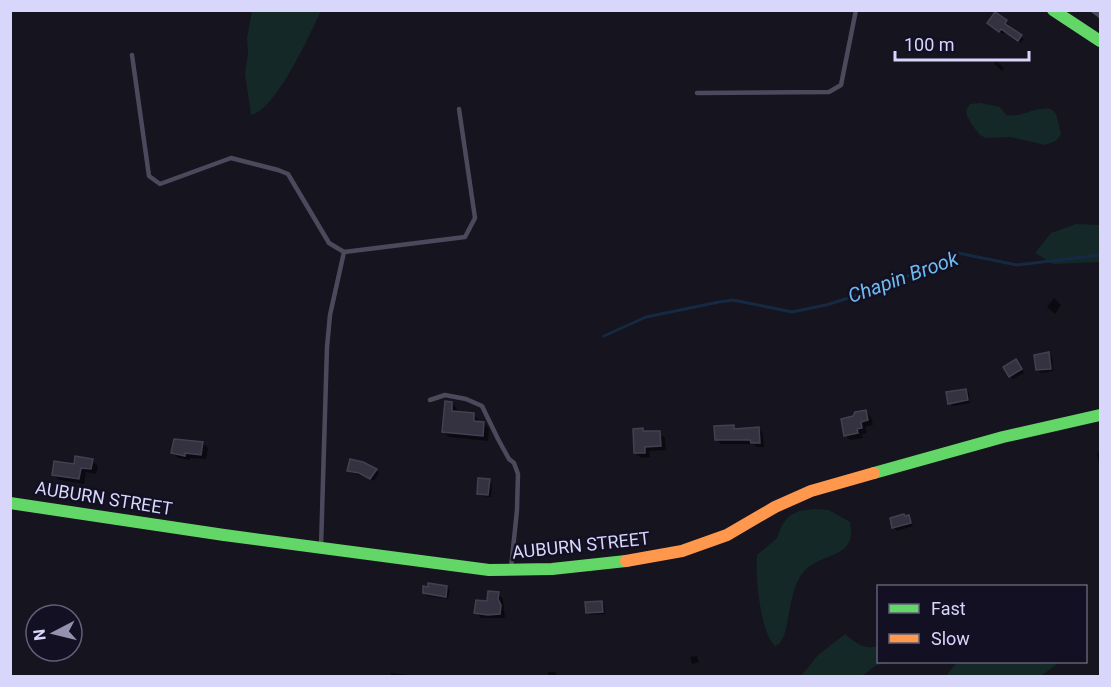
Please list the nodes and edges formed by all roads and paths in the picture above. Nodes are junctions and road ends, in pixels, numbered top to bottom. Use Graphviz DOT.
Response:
graph roads {
  1 [pos="856,10"];
  2 [pos="1092,10"];
  3 [pos="1055,11"];
  4 [pos="1101,16"];
  5 [pos="1101,41"];
  6 [pos="132,55"];
  7 [pos="697,93"];
  8 [pos="459,109"];
  9 [pos="344,252"];
  10 [pos="430,400"];
  11 [pos="1101,415"];
  12 [pos="10,503"];
  13 [pos="321,547"];
  14 [pos="511,570"];
  1 -- 7 [label="lane"];
  2 -- 4 [label="lane"];
  3 -- 5 [label="street"];
  6 -- 9 [label="lane"];
  8 -- 9 [label="lane"];
  9 -- 13 [label="lane"];
  10 -- 14 [label="lane"];
  11 -- 14 [label="street, AUBURN STREET"];
  12 -- 13 [label="street, AUBURN STREET"];
  13 -- 14 [label="street, AUBURN STREET"];
}
